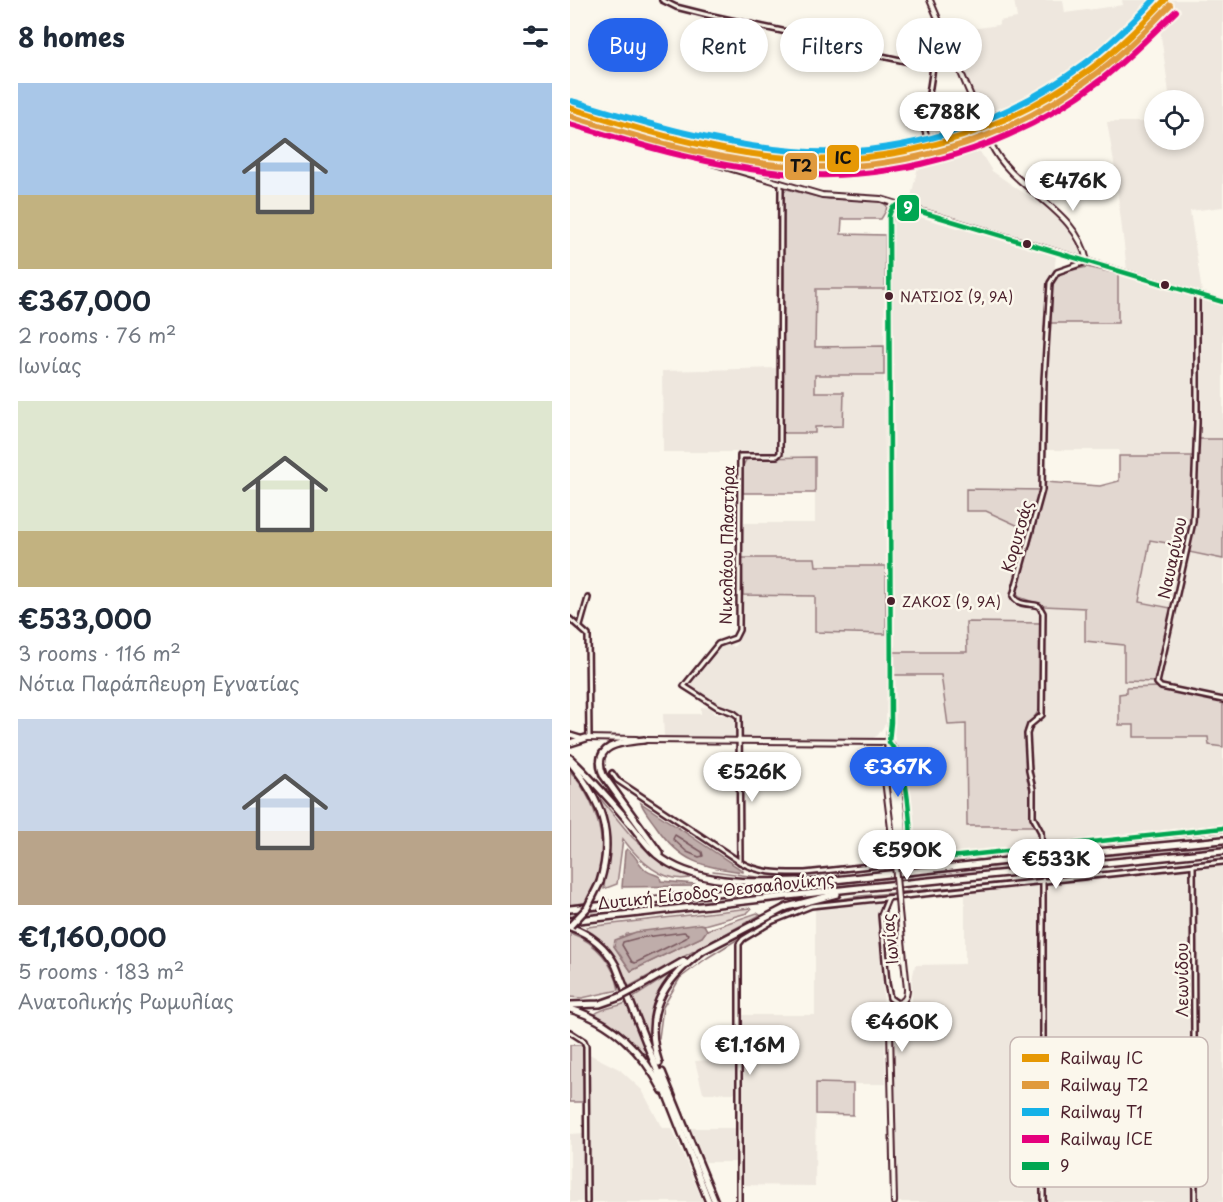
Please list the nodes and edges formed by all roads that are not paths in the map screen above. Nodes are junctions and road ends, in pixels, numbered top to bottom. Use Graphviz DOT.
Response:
graph roads {
  1 [pos="662,0"];
  2 [pos="930,0"];
  3 [pos="1155,0"];
  4 [pos="938,18"];
  5 [pos="896,59"];
  6 [pos="932,72"];
  7 [pos="960,72"];
  8 [pos="570,122"];
  9 [pos="693,136"];
  10 [pos="927,138"];
  11 [pos="781,184"];
  12 [pos="898,205"];
  13 [pos="1087,261"];
  14 [pos="1197,294"];
  15 [pos="1223,302"];
  16 [pos="588,598"];
  17 [pos="570,619"];
  18 [pos="580,626"];
  19 [pos="1223,700"];
  20 [pos="570,735"];
  21 [pos="587,738"];
  22 [pos="644,740"];
  23 [pos="741,741"];
  24 [pos="889,742"];
  25 [pos="570,743"];
  26 [pos="570,758"];
  27 [pos="570,762"];
  28 [pos="885,768"];
  29 [pos="901,768"];
  30 [pos="612,773"];
  31 [pos="1223,828"];
  32 [pos="1223,840"];
  33 [pos="1042,847"];
  34 [pos="1223,851"];
  35 [pos="664,860"];
  36 [pos="913,861"];
  37 [pos="1223,861"];
  38 [pos="740,862"];
  39 [pos="1193,865"];
  40 [pos="1043,880"];
  41 [pos="823,882"];
  42 [pos="850,889"];
  43 [pos="888,898"];
  44 [pos="570,909"];
  45 [pos="570,921"];
  46 [pos="570,927"];
  47 [pos="701,952"];
  48 [pos="897,1003"];
  49 [pos="570,1007"];
  50 [pos="570,1032"];
  51 [pos="1043,1037"];
  52 [pos="1194,1037"];
  53 [pos="672,1108"];
  54 [pos="1195,1187"];
  55 [pos="587,1202"];
  56 [pos="709,1202"];
  57 [pos="715,1202"];
  58 [pos="740,1202"];
  59 [pos="894,1202"];
  60 [pos="1195,1202"];
  1 -- 5 [label="street"];
  2 -- 4 [label="street"];
  3 -- 10 [label="street"];
  6 -- 10 [label="street"];
  7 -- 13 [label="street, bridge"];
  8 -- 11 [label="street"];
  9 -- 10 [label="street"];
  11 -- 12 [label="street"];
  11 -- 23 [label="street, Νικολάου Πλαστήρα"];
  12 -- 13 [label="street"];
  12 -- 24 [label="street, Ιωνίας"];
  13 -- 14 [label="street"];
  13 -- 33 [label="street, Κορυτσάς"];
  14 -- 15 [label="street"];
  14 -- 19 [label="street, Ναυαρίνου"];
  16 -- 18 [label="street"];
  17 -- 18 [label="street"];
  18 -- 21 [label="street"];
  20 -- 21 [label="street"];
  21 -- 22 [label="street"];
  21 -- 25 [label="highway"];
  22 -- 23 [label="street"];
  22 -- 35 [label="highway"];
  23 -- 24 [label="street"];
  23 -- 38 [label="street"];
  24 -- 28 [label="street, Ιωνίας"];
  24 -- 29 [label="street"];
  26 -- 35 [label="highway"];
  27 -- 46 [label="highway, bridge"];
  28 -- 29 [label="street"];
  28 -- 48 [label="street, Ιωνίας, bridge"];
  29 -- 36 [label="street"];
  30 -- 38 [label="street"];
  31 -- 33 [label="street"];
  32 -- 41 [label="highway, Δυτική Είσοδος Θεσσαλονίκης"];
  33 -- 36 [label="street"];
  34 -- 42 [label="highway, Δυτική Είσοδος Θεσσαλονίκης"];
  35 -- 41 [label="highway"];
  36 -- 38 [label="street"];
  37 -- 39 [label="street"];
  39 -- 40 [label="street"];
  39 -- 52 [label="street, Λεωνίδου"];
  40 -- 43 [label="street"];
  40 -- 51 [label="street"];
  41 -- 44 [label="highway, Δυτική Είσοδος Θεσσαλονίκης"];
  42 -- 45 [label="highway, Δυτική Είσοδος Θεσσαλονίκης"];
  42 -- 47 [label="highway"];
  43 -- 48 [label="street"];
  43 -- 58 [label="street"];
  46 -- 53 [label="highway"];
  47 -- 49 [label="highway, bridge"];
  47 -- 57 [label="highway"];
  48 -- 59 [label="street, Ιωνίας"];
  49 -- 53 [label="highway"];
  50 -- 55 [label="street"];
  53 -- 56 [label="highway"];
  54 -- 60 [label="street, Λεωνίδου"];
}
